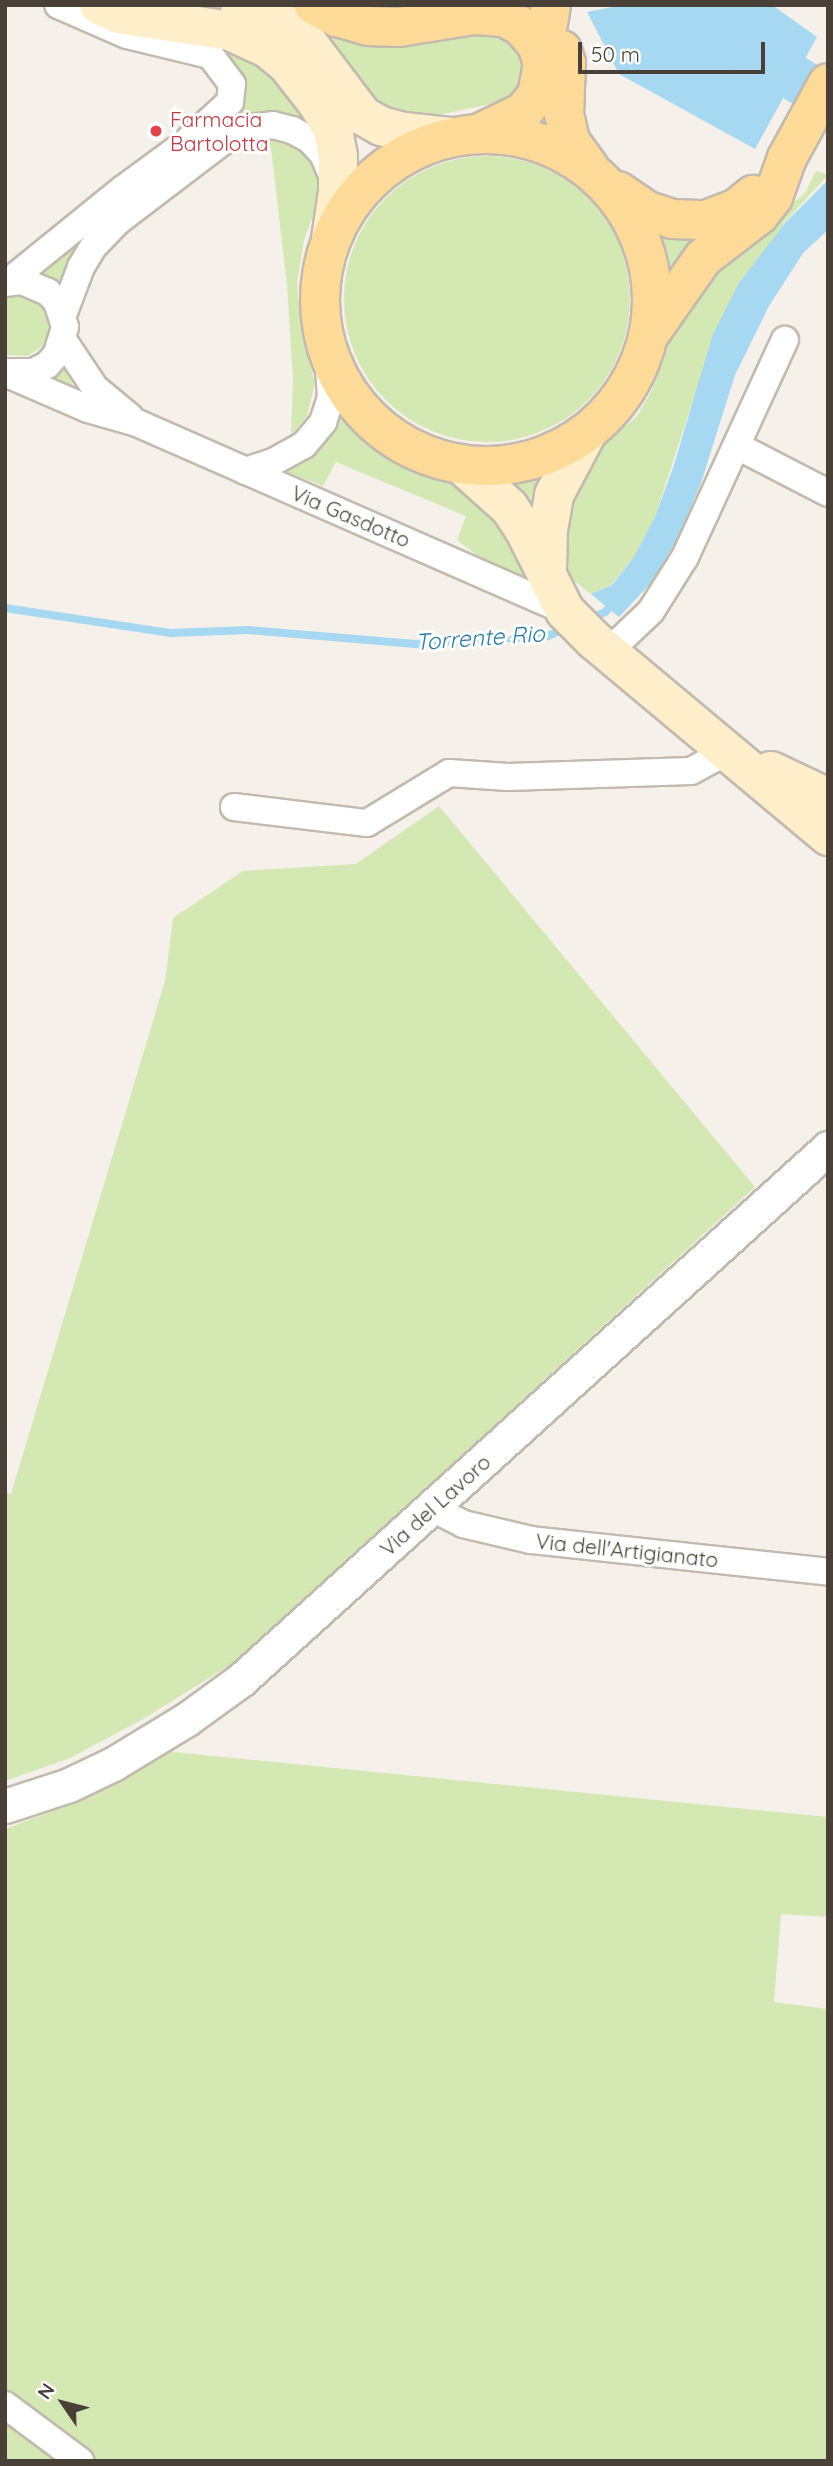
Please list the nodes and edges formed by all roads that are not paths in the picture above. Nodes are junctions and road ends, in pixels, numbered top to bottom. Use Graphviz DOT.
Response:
graph roads {
  1 [pos="58,5"];
  2 [pos="99,5"];
  3 [pos="240,5"];
  4 [pos="314,5"];
  5 [pos="544,11"];
  6 [pos="828,83"];
  7 [pos="465,135"];
  8 [pos="787,158"];
  9 [pos="598,175"];
  10 [pos="338,192"];
  11 [pos="331,239"];
  12 [pos="7,283"];
  13 [pos="63,327"];
  14 [pos="650,334"];
  15 [pos="785,340"];
  16 [pos="328,353"];
  17 [pos="5,372"];
  18 [pos="137,423"];
  19 [pos="587,433"];
  20 [pos="737,446"];
  21 [pos="463,465"];
  22 [pos="245,471"];
  23 [pos="828,493"];
  24 [pos="547,576"];
  25 [pos="565,611"];
  26 [pos="602,647"];
  27 [pos="728,751"];
  28 [pos="828,798"];
  29 [pos="234,807"];
  30 [pos="828,836"];
  31 [pos="828,1148"];
  32 [pos="432,1508"];
  33 [pos="828,1572"];
  34 [pos="5,1806"];
  35 [pos="5,2404"];
  36 [pos="80,2461"];
  1 -- 12 [label="street"];
  2 -- 10 [label="main road"];
  3 -- 7 [label="main road"];
  4 -- 7 [label="main road"];
  5 -- 9 [label="main road"];
  6 -- 8 [label="main road"];
  7 -- 9 [label="main road"];
  7 -- 11 [label="main road"];
  8 -- 9 [label="main road"];
  8 -- 14 [label="main road"];
  9 -- 14 [label="main road"];
  10 -- 11 [label="main road"];
  10 -- 13 [label="street"];
  11 -- 16 [label="main road"];
  12 -- 13 [label="street, Via Gasdotto"];
  13 -- 17 [label="street"];
  13 -- 18 [label="street, Via Gasdotto"];
  14 -- 19 [label="main road"];
  15 -- 20 [label="street"];
  16 -- 21 [label="main road"];
  16 -- 22 [label="street"];
  17 -- 18 [label="street, Via Gasdotto"];
  18 -- 22 [label="street, Via Gasdotto"];
  19 -- 21 [label="main road"];
  19 -- 24 [label="main road"];
  20 -- 23 [label="street"];
  20 -- 26 [label="street"];
  21 -- 24 [label="main road"];
  22 -- 25 [label="street, Via Gasdotto"];
  24 -- 25 [label="main road"];
  25 -- 26 [label="main road"];
  26 -- 27 [label="main road"];
  27 -- 28 [label="main road"];
  27 -- 29 [label="street"];
  27 -- 30 [label="main road"];
  31 -- 32 [label="street, Via del Lavoro"];
  32 -- 33 [label="street, Via dell'Artigianato"];
  32 -- 34 [label="street, Via del Lavoro"];
  35 -- 36 [label="street"];
}
